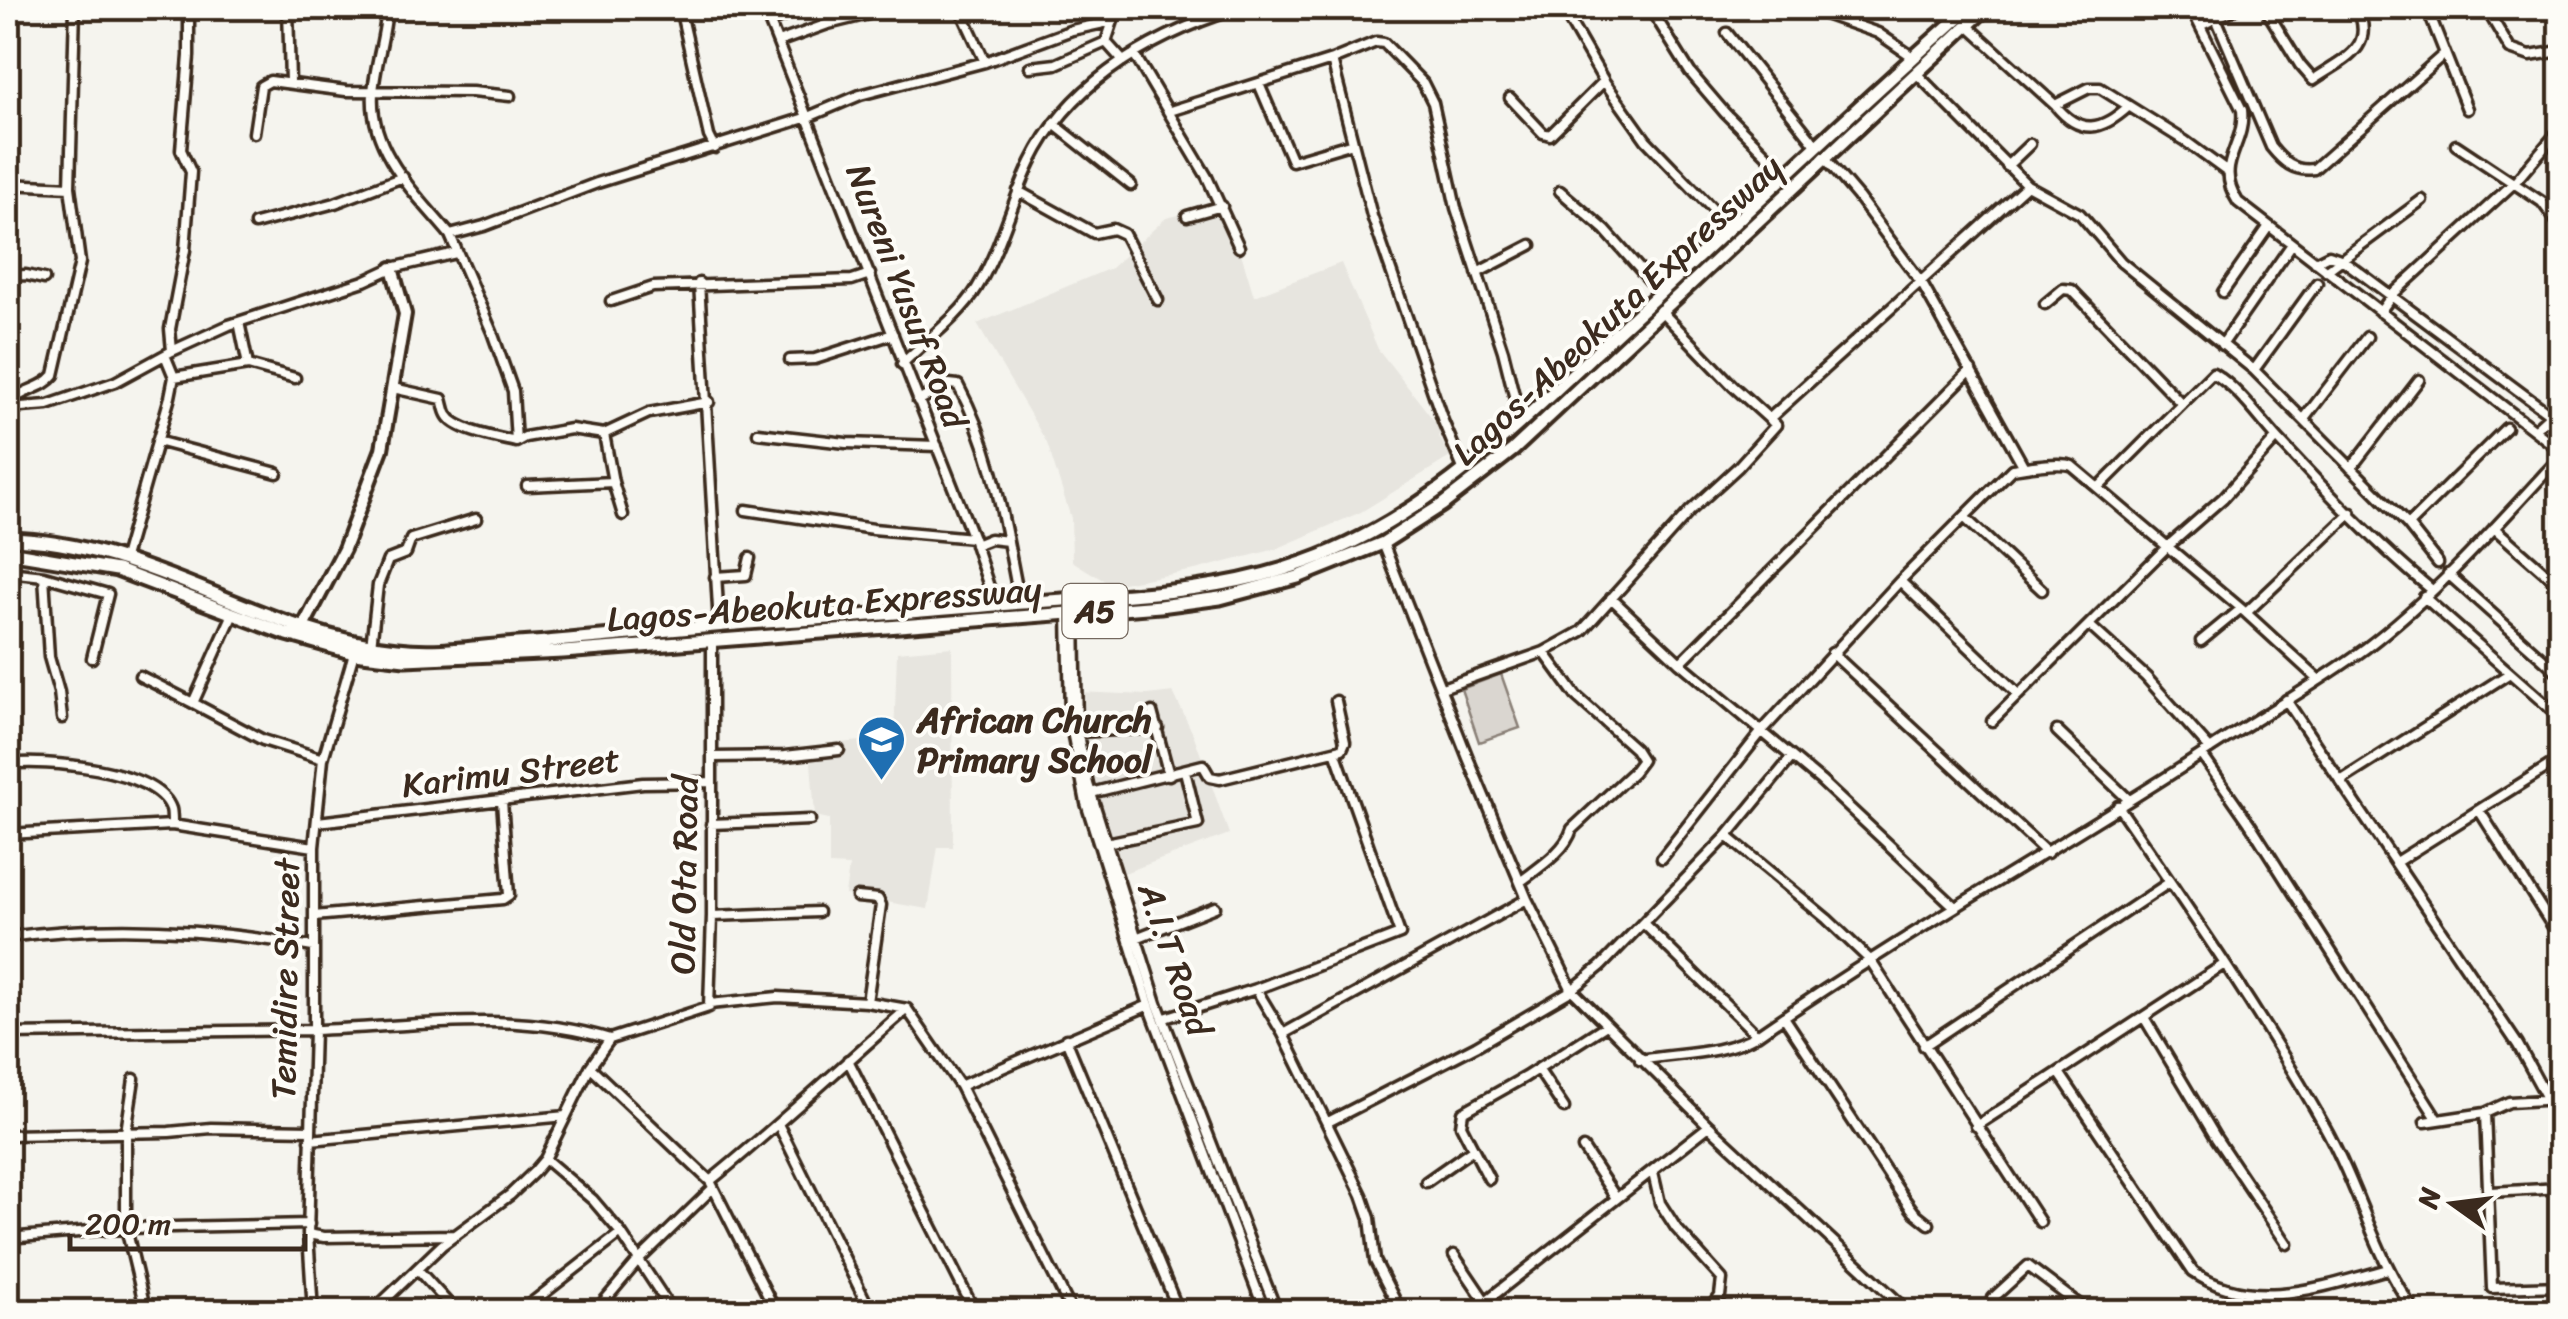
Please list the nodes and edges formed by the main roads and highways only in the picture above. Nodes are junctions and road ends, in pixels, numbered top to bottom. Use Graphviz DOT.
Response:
graph roads {
  1 [pos="1968,8"];
  2 [pos="1986,8"];
  3 [pos="1820,151"];
  4 [pos="392,268"];
  5 [pos="8,540"];
  6 [pos="8,552"];
  7 [pos="303,627"];
  1 -- 3 [label="highway, Lagos-Abeokuta Expressway / A5"];
  2 -- 3 [label="highway, Lagos-Abeokuta Expressway / A5"];
  3 -- 6 [label="highway, Lagos-Abeokuta Expressway / A5"];
  3 -- 7 [label="highway, Lagos-Abeokuta Expressway / A5"];
  4 -- 7 [label="main road"];
  5 -- 7 [label="highway, Lagos-Abeokuta Expressway / A5"];
}
